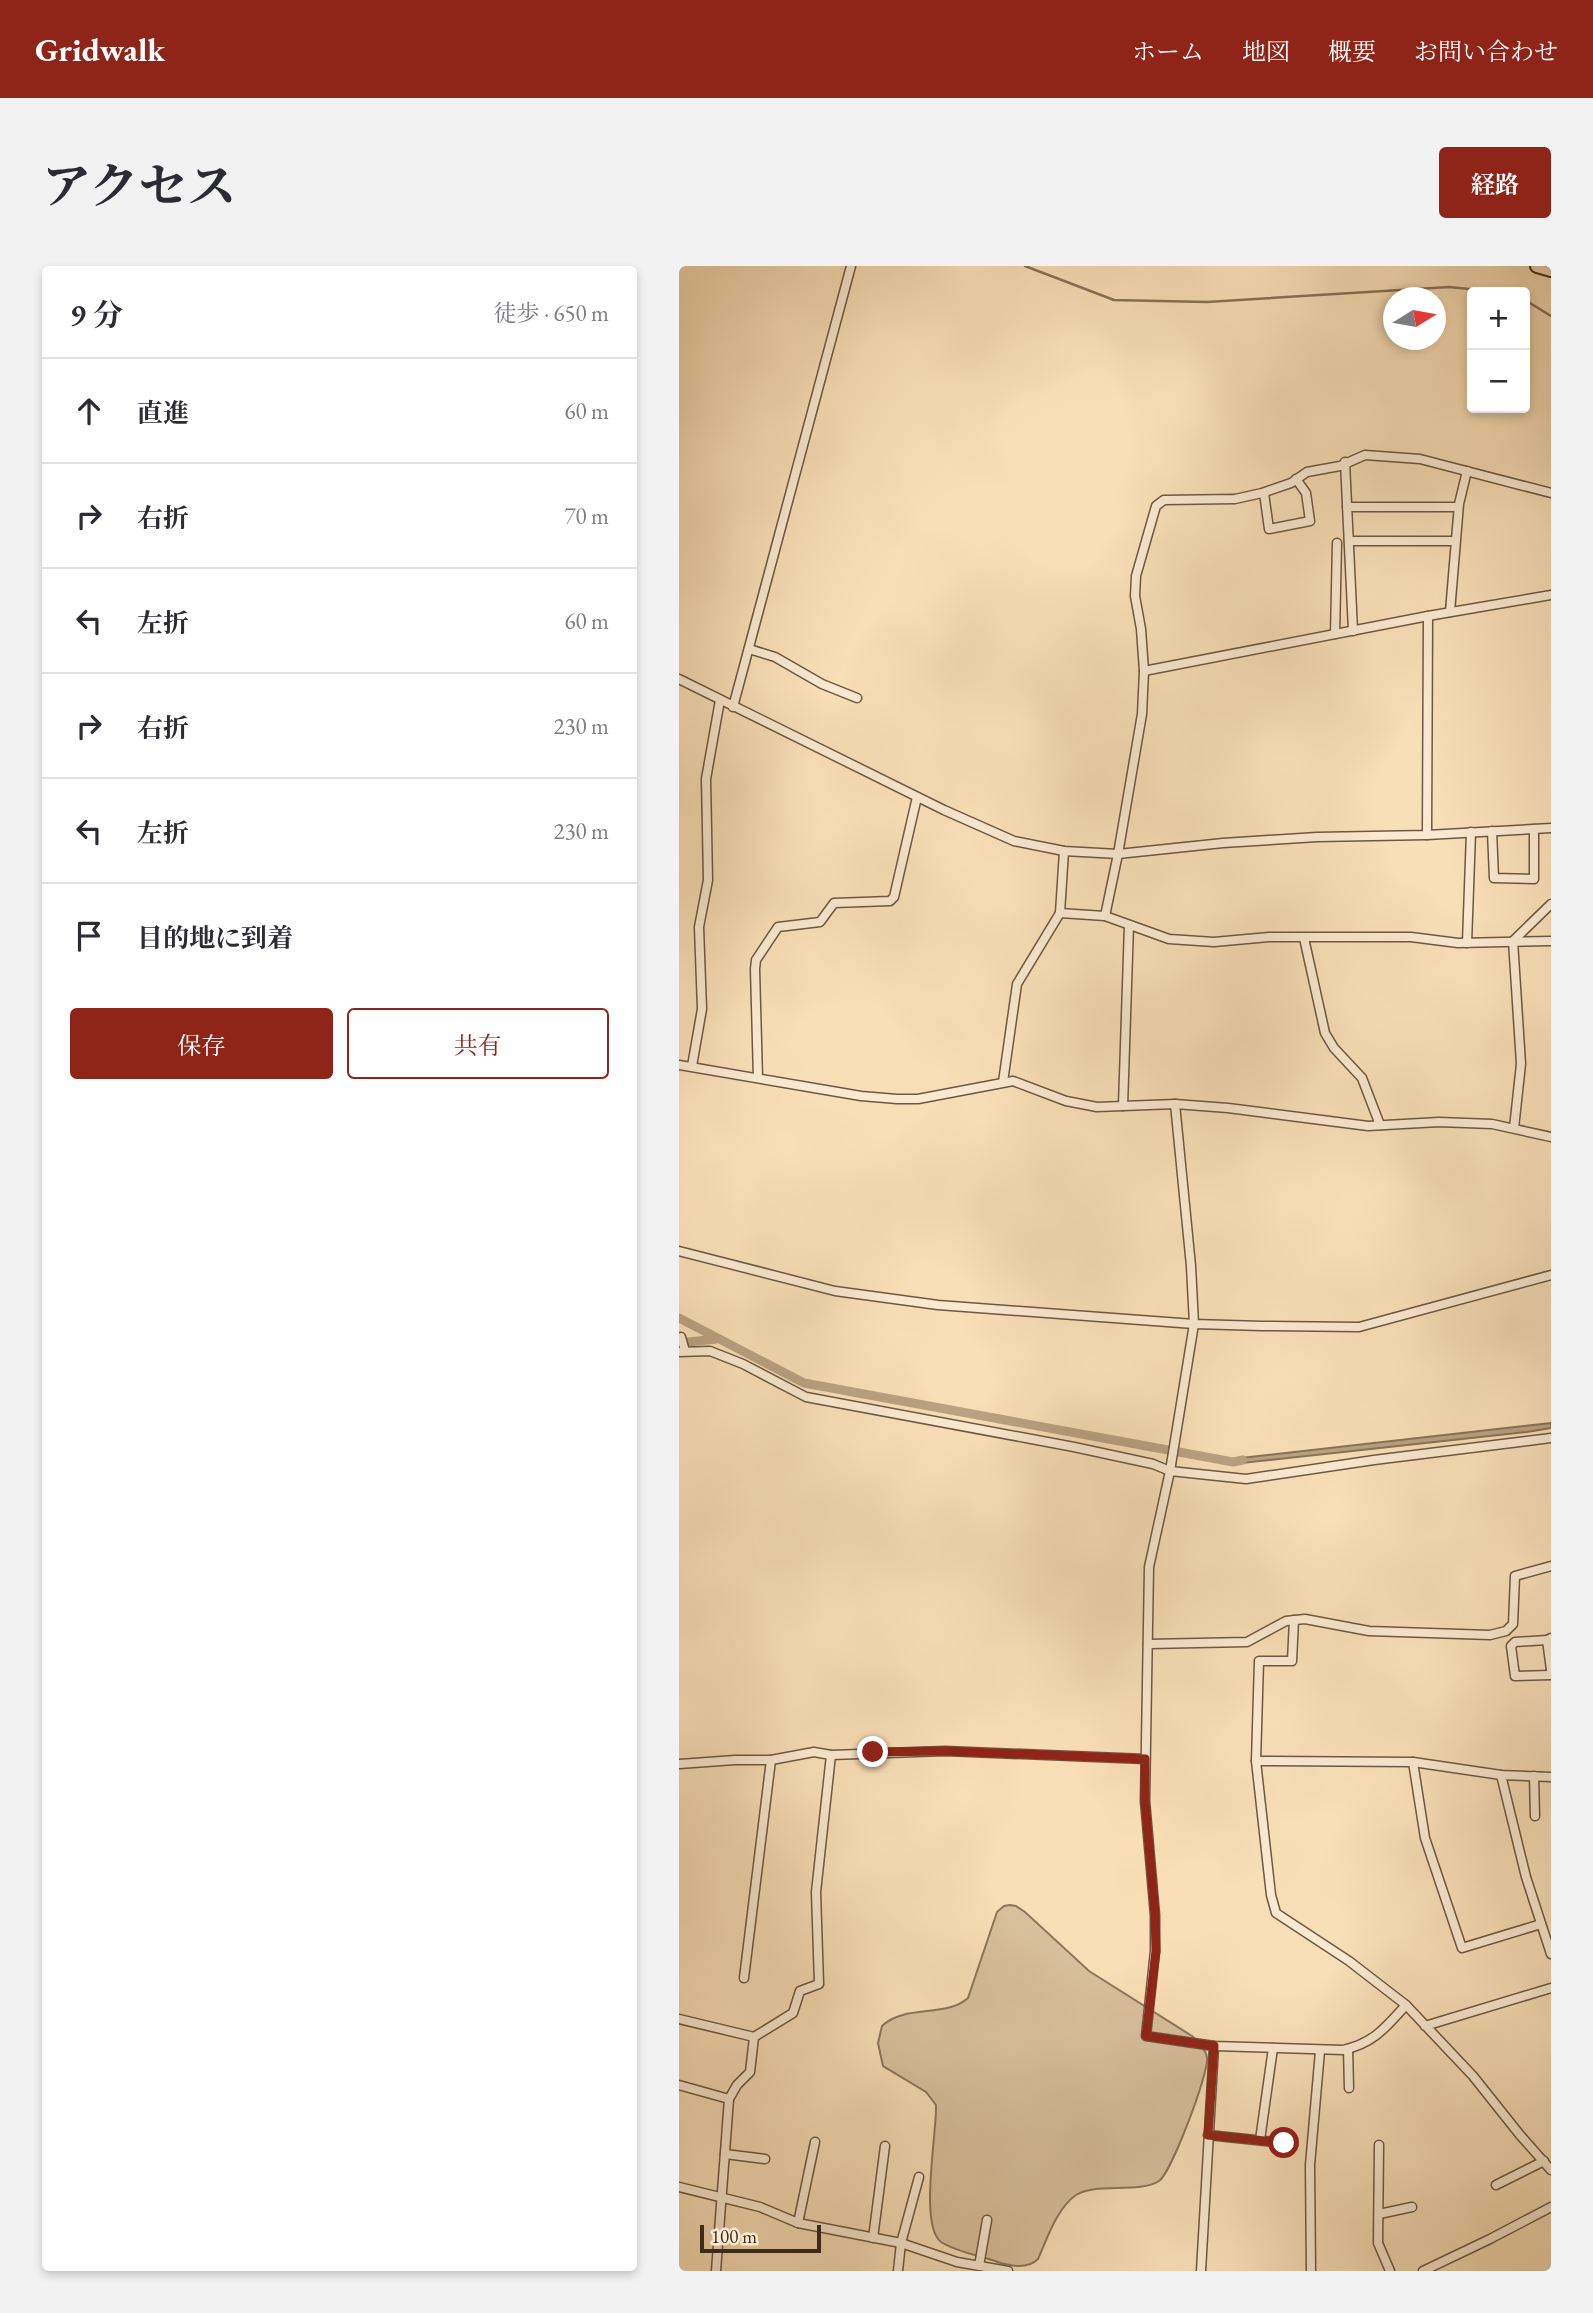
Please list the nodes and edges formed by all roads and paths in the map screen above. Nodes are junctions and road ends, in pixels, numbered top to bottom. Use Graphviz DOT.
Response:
graph roads {
  1 [pos="851,266"];
  2 [pos="1537,266"];
  3 [pos="1551,270"];
  4 [pos="1345,462"];
  5 [pos="1467,471"];
  6 [pos="1296,479"];
  7 [pos="1264,493"];
  8 [pos="1551,493"];
  9 [pos="1458,507"];
  10 [pos="1347,508"];
  11 [pos="1349,541"];
  12 [pos="1455,541"];
  13 [pos="1337,543"];
  14 [pos="1551,596"];
  15 [pos="1450,612"];
  16 [pos="1428,616"];
  17 [pos="1353,631"];
  18 [pos="1335,634"];
  19 [pos="749,649"];
  20 [pos="1144,671"];
  21 [pos="679,679"];
  22 [pos="857,698"];
  23 [pos="720,701"];
  24 [pos="733,707"];
  25 [pos="917,797"];
  26 [pos="1551,828"];
  27 [pos="1534,829"];
  28 [pos="1492,831"];
  29 [pos="1471,832"];
  30 [pos="1427,835"];
  31 [pos="1064,852"];
  32 [pos="1118,854"];
  33 [pos="1551,904"];
  34 [pos="1060,913"];
  35 [pos="1105,916"];
  36 [pos="1129,925"];
  37 [pos="1304,937"];
  38 [pos="1513,941"];
  39 [pos="1551,941"];
  40 [pos="1467,943"];
  41 [pos="679,1065"];
  42 [pos="692,1066"];
  43 [pos="758,1078"];
  44 [pos="1003,1082"];
  45 [pos="1175,1104"];
  46 [pos="1123,1106"];
  47 [pos="1380,1125"];
  48 [pos="1514,1128"];
  49 [pos="1551,1137"];
  50 [pos="679,1251"];
  51 [pos="1551,1275"];
  52 [pos="1194,1324"];
  53 [pos="681,1336"];
  54 [pos="682,1352"];
  55 [pos="1551,1438"];
  56 [pos="1170,1471"];
  57 [pos="1551,1566"];
  58 [pos="1294,1620"];
  59 [pos="1549,1639"];
  60 [pos="1148,1644"];
  61 [pos="1551,1673"];
  62 [pos="831,1755"];
  63 [pos="1145,1759"];
  64 [pos="771,1760"];
  65 [pos="1256,1760"];
  66 [pos="1413,1762"];
  67 [pos="679,1764"];
  68 [pos="1501,1775"];
  69 [pos="1534,1776"];
  70 [pos="1551,1777"];
  71 [pos="1535,1816"];
  72 [pos="1541,1924"];
  73 [pos="1551,1954"];
  74 [pos="744,1978"];
  75 [pos="1551,1988"];
  76 [pos="1406,2005"];
  77 [pos="679,2019"];
  78 [pos="1425,2026"];
  79 [pos="754,2037"];
  80 [pos="1214,2046"];
  81 [pos="1273,2048"];
  82 [pos="1347,2049"];
  83 [pos="1320,2051"];
  84 [pos="679,2085"];
  85 [pos="1349,2088"];
  86 [pos="729,2099"];
  87 [pos="1208,2135"];
  88 [pos="1261,2140"];
  89 [pos="815,2142"];
  90 [pos="1284,2143"];
  91 [pos="1379,2145"];
  92 [pos="885,2146"];
  93 [pos="725,2154"];
  94 [pos="765,2159"];
  95 [pos="1544,2161"];
  96 [pos="1551,2170"];
  97 [pos="919,2177"];
  98 [pos="1496,2185"];
  99 [pos="679,2187"];
  100 [pos="722,2197"];
  101 [pos="1412,2207"];
  102 [pos="1551,2207"];
  103 [pos="1379,2214"];
  104 [pos="987,2220"];
  105 [pos="798,2223"];
  106 [pos="873,2238"];
  107 [pos="901,2244"];
  108 [pos="979,2266"];
  109 [pos="995,2270"];
  110 [pos="716,2271"];
  111 [pos="898,2271"];
  112 [pos="1008,2271"];
  113 [pos="1201,2271"];
  114 [pos="1311,2271"];
  115 [pos="1390,2271"];
  116 [pos="1423,2271"];
  1 -- 19 [label="street"];
  2 -- 3 [label="highway"];
  4 -- 5 [label="street"];
  4 -- 6 [label="street"];
  4 -- 10 [label="street"];
  5 -- 8 [label="street"];
  5 -- 9 [label="street"];
  6 -- 7 [label="street"];
  6 -- 7 [label="street"];
  7 -- 20 [label="street"];
  9 -- 10 [label="street"];
  9 -- 12 [label="street"];
  10 -- 11 [label="street"];
  11 -- 12 [label="street"];
  11 -- 17 [label="street"];
  12 -- 15 [label="street"];
  13 -- 18 [label="street"];
  14 -- 15 [label="street"];
  15 -- 16 [label="street"];
  16 -- 17 [label="street"];
  16 -- 30 [label="street"];
  17 -- 18 [label="street"];
  18 -- 20 [label="street"];
  19 -- 22 [label="street"];
  19 -- 24 [label="street"];
  20 -- 32 [label="street"];
  21 -- 23 [label="street"];
  23 -- 24 [label="street"];
  23 -- 42 [label="street"];
  24 -- 25 [label="street"];
  25 -- 31 [label="street"];
  25 -- 43 [label="street"];
  26 -- 27 [label="street"];
  27 -- 28 [label="street"];
  27 -- 28 [label="street"];
  28 -- 29 [label="street"];
  29 -- 30 [label="street"];
  29 -- 40 [label="street"];
  30 -- 32 [label="street"];
  31 -- 32 [label="street"];
  31 -- 34 [label="street"];
  32 -- 35 [label="street"];
  33 -- 38 [label="street"];
  34 -- 35 [label="street"];
  34 -- 44 [label="street"];
  35 -- 36 [label="street"];
  36 -- 37 [label="street"];
  36 -- 46 [label="street"];
  37 -- 40 [label="street"];
  37 -- 47 [label="street"];
  38 -- 39 [label="street"];
  38 -- 40 [label="street"];
  38 -- 48 [label="street"];
  41 -- 42 [label="street"];
  42 -- 43 [label="street"];
  43 -- 44 [label="street"];
  44 -- 46 [label="street"];
  45 -- 46 [label="street"];
  45 -- 47 [label="street"];
  45 -- 52 [label="street"];
  47 -- 48 [label="street"];
  48 -- 49 [label="street"];
  50 -- 52 [label="street"];
  51 -- 52 [label="street"];
  52 -- 56 [label="street"];
  53 -- 54 [label="street"];
  54 -- 56 [label="street"];
  55 -- 56 [label="street"];
  56 -- 60 [label="street"];
  57 -- 58 [label="street"];
  58 -- 60 [label="street"];
  58 -- 65 [label="street"];
  59 -- 61 [label="street"];
  59 -- 61 [label="street"];
  60 -- 63 [label="street"];
  62 -- 63 [label="street"];
  62 -- 64 [label="street"];
  62 -- 79 [label="street"];
  63 -- 80 [label="street"];
  64 -- 67 [label="street"];
  64 -- 74 [label="street"];
  65 -- 66 [label="street"];
  65 -- 76 [label="street"];
  66 -- 68 [label="street"];
  66 -- 72 [label="street"];
  68 -- 69 [label="street"];
  68 -- 72 [label="street"];
  69 -- 70 [label="street"];
  69 -- 71 [label="street"];
  72 -- 73 [label="street"];
  75 -- 78 [label="street"];
  76 -- 78 [label="street"];
  76 -- 82 [label="street"];
  77 -- 79 [label="street"];
  78 -- 95 [label="street"];
  79 -- 86 [label="street"];
  80 -- 81 [label="street"];
  80 -- 87 [label="street"];
  81 -- 83 [label="street"];
  81 -- 88 [label="street"];
  82 -- 83 [label="street"];
  82 -- 85 [label="street"];
  83 -- 114 [label="street"];
  84 -- 86 [label="street"];
  86 -- 93 [label="street"];
  87 -- 88 [label="street"];
  87 -- 113 [label="street"];
  88 -- 90 [label="street"];
  89 -- 105 [label="street"];
  91 -- 103 [label="street"];
  92 -- 106 [label="street"];
  93 -- 94 [label="street"];
  93 -- 100 [label="street"];
  95 -- 96 [label="street"];
  95 -- 98 [label="street"];
  97 -- 107 [label="street"];
  99 -- 100 [label="street"];
  100 -- 105 [label="street"];
  100 -- 110 [label="street"];
  101 -- 103 [label="street"];
  102 -- 116 [label="street"];
  103 -- 115 [label="street"];
  104 -- 108 [label="street"];
  105 -- 106 [label="street"];
  106 -- 107 [label="street"];
  107 -- 108 [label="street"];
  107 -- 111 [label="street"];
  108 -- 109 [label="street"];
  109 -- 112 [label="street"];
}
